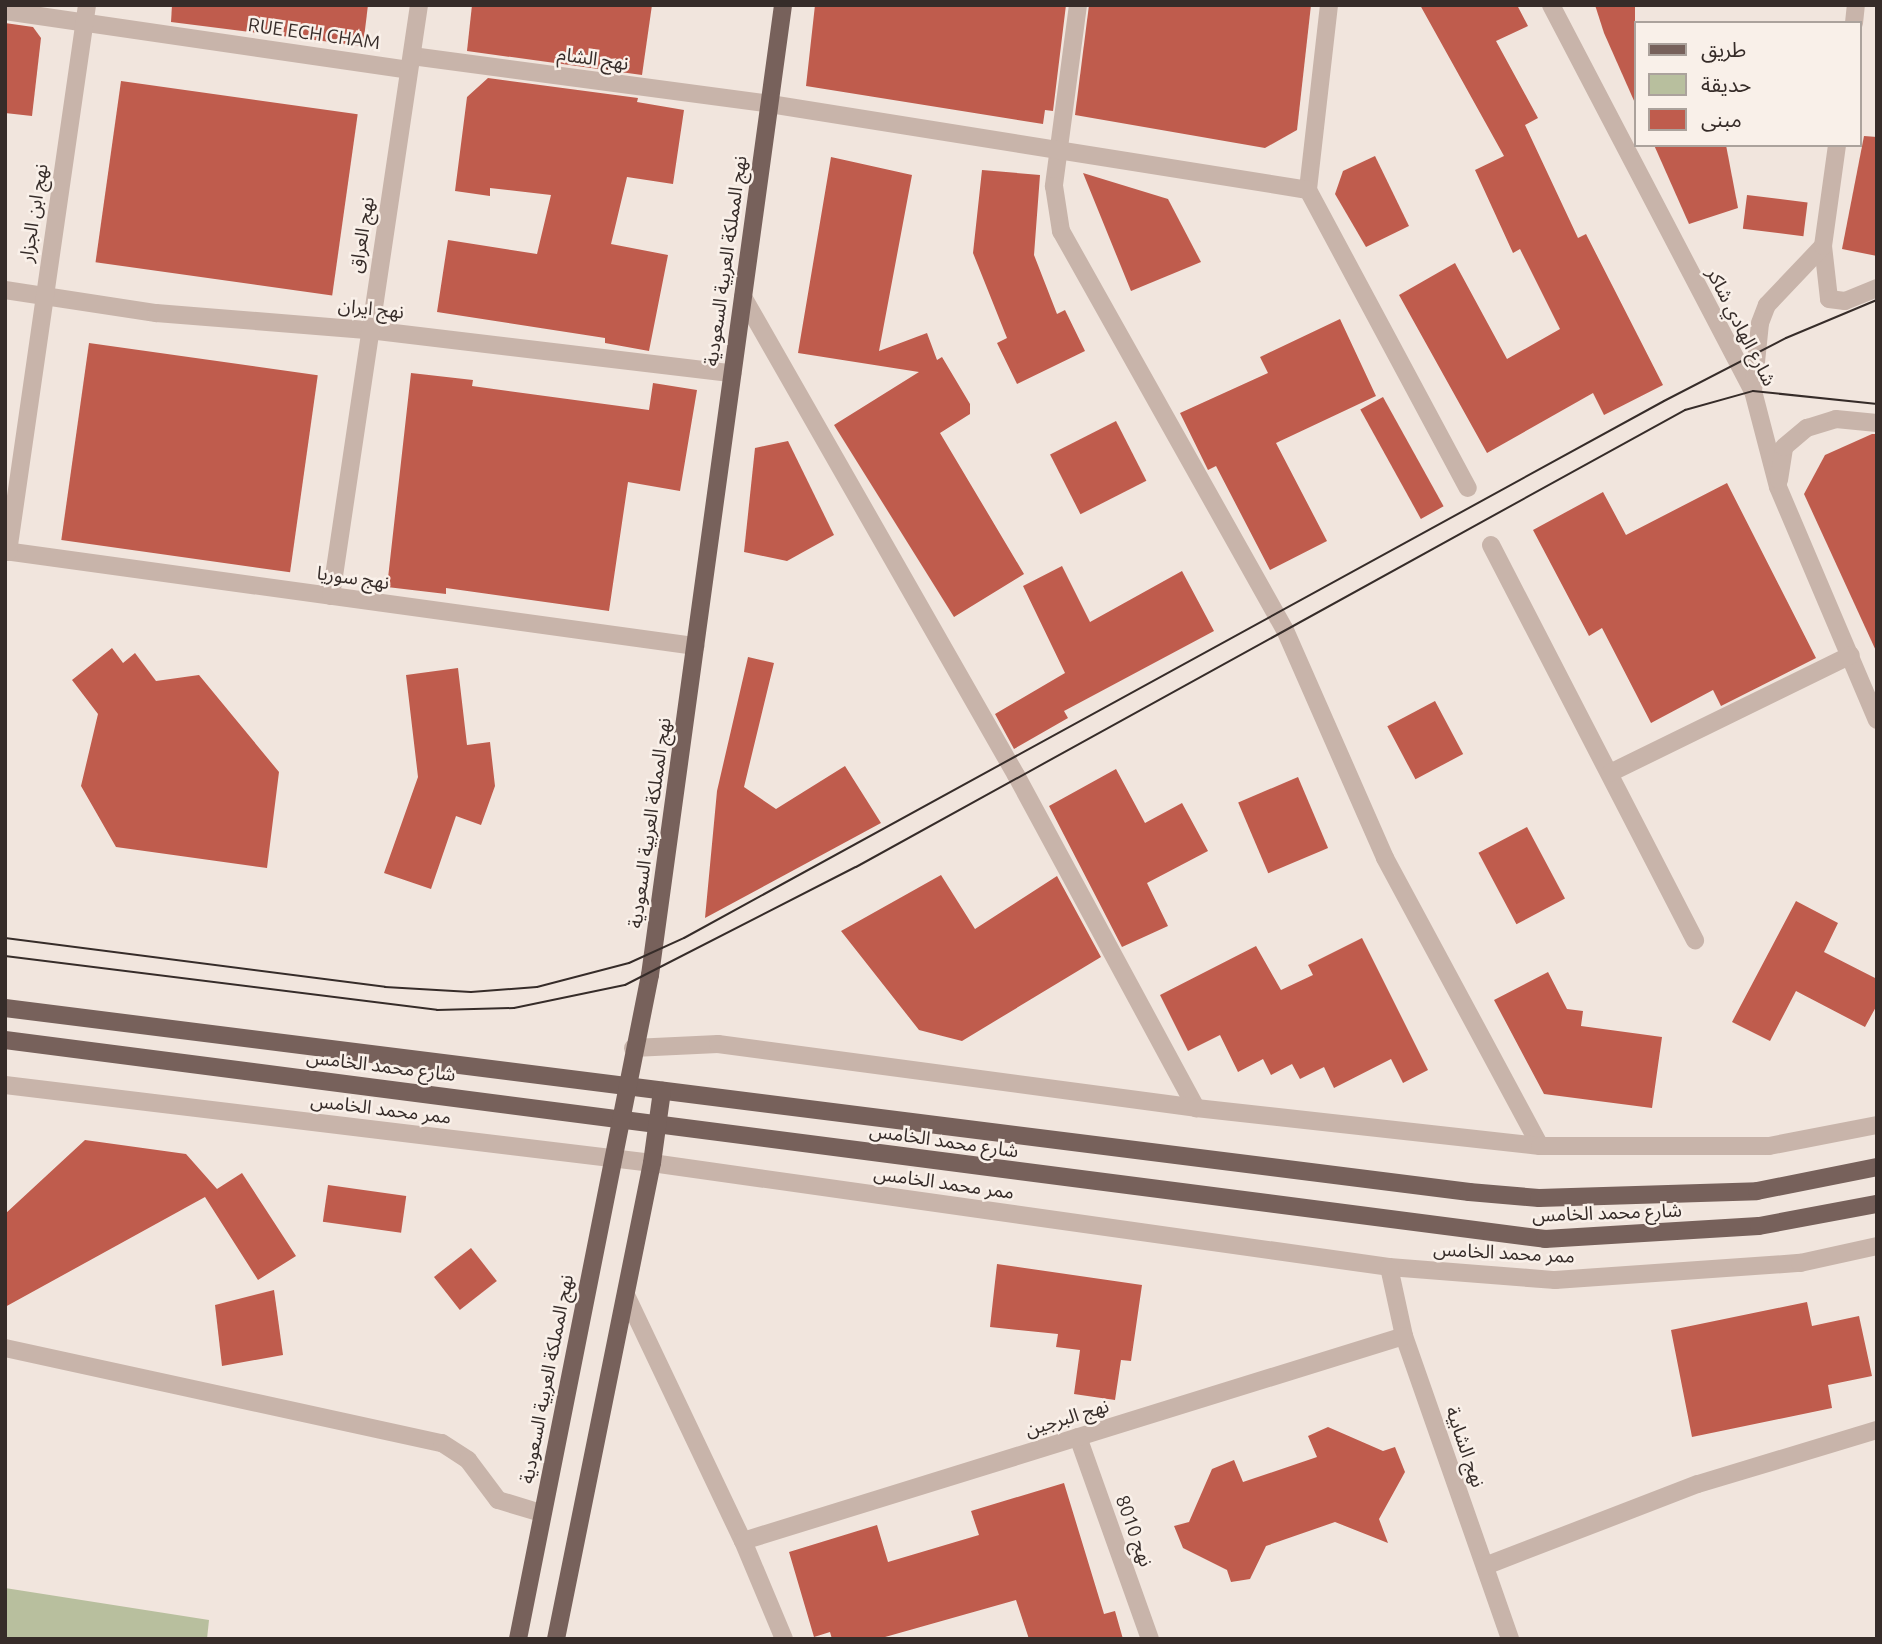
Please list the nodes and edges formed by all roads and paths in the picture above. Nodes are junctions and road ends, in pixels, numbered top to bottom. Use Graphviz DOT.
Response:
graph roads {
  1 [pos="419,5"];
  2 [pos="783,5"];
  3 [pos="1078,5"];
  4 [pos="1329,5"];
  5 [pos="1551,5"];
  6 [pos="5,11"];
  7 [pos="86,13"];
  8 [pos="410,63"];
  9 [pos="769,104"];
  10 [pos="1837,147"];
  11 [pos="1058,150"];
  12 [pos="1308,190"];
  13 [pos="1823,246"];
  14 [pos="1877,288"];
  15 [pos="5,290"];
  16 [pos="43,296"];
  17 [pos="743,297"];
  18 [pos="369,330"];
  19 [pos="732,373"];
  20 [pos="1753,391"];
  21 [pos="1877,423"];
  22 [pos="1778,487"];
  23 [pos="1468,488"];
  24 [pos="1491,545"];
  25 [pos="7,551"];
  26 [pos="331,596"];
  27 [pos="695,646"];
  28 [pos="1851,655"];
  29 [pos="1877,720"];
  30 [pos="1610,773"];
  31 [pos="1695,940"];
  32 [pos="5,1008"];
  33 [pos="5,1040"];
  34 [pos="634,1048"];
  35 [pos="5,1084"];
  36 [pos="624,1087"];
  37 [pos="662,1091"];
  38 [pos="1196,1108"];
  39 [pos="619,1116"];
  40 [pos="655,1122"];
  41 [pos="1877,1125"];
  42 [pos="1540,1146"];
  43 [pos="613,1159"];
  44 [pos="652,1163"];
  45 [pos="1877,1167"];
  46 [pos="1877,1204"];
  47 [pos="1877,1246"];
  48 [pos="1389,1267"];
  49 [pos="626,1295"];
  50 [pos="1404,1336"];
  51 [pos="5,1348"];
  52 [pos="1877,1430"];
  53 [pos="1078,1437"];
  54 [pos="541,1513"];
  55 [pos="743,1541"];
  56 [pos="1485,1566"];
  57 [pos="518,1639"];
  58 [pos="556,1639"];
  59 [pos="784,1639"];
  60 [pos="1150,1639"];
  61 [pos="1510,1639"];
  1 -- 8 [label="street, نهج العراق"];
  2 -- 9 [label="main road, نهج المملكة العربية السعودية"];
  3 -- 11 [label="street"];
  4 -- 12 [label="street"];
  5 -- 20 [label="street, شارع الهادي شاكر"];
  6 -- 7 [label="street, RUE ECH CHAM"];
  7 -- 8 [label="street, RUE ECH CHAM"];
  7 -- 16 [label="street, نهج ابن الجزار"];
  8 -- 9 [label="street, نهج الشام"];
  8 -- 18 [label="street, نهج العراق"];
  9 -- 11 [label="street, نهج الشام"];
  9 -- 17 [label="main road, نهج المملكة العربية السعودية"];
  10 -- 13 [label="street"];
  11 -- 12 [label="street, نهج الشام"];
  11 -- 42 [label="street"];
  12 -- 23 [label="street"];
  13 -- 14 [label="street"];
  13 -- 20 [label="street"];
  15 -- 16 [label="street, نهج ايران"];
  16 -- 18 [label="street, نهج ايران"];
  16 -- 25 [label="street, نهج ابن الجزار"];
  17 -- 19 [label="main road, نهج المملكة العربية السعودية"];
  17 -- 38 [label="street"];
  18 -- 19 [label="street, نهج ايران"];
  18 -- 26 [label="street, نهج العراق"];
  19 -- 27 [label="main road, نهج المملكة العربية السعودية"];
  20 -- 22 [label="street, شارع الهادي شاكر"];
  21 -- 22 [label="street"];
  22 -- 28 [label="street, شارع الهادي شاكر"];
  24 -- 30 [label="street"];
  25 -- 26 [label="street, نهج سوريا"];
  26 -- 27 [label="street, نهج سوريا"];
  27 -- 34 [label="main road, نهج المملكة العربية السعودية"];
  28 -- 29 [label="street, شارع الهادي شاكر"];
  28 -- 30 [label="street"];
  30 -- 31 [label="street"];
  32 -- 36 [label="main road, شارع محمد الخامس"];
  33 -- 39 [label="main road, شارع محمد الخامس"];
  34 -- 36 [label="main road, نهج المملكة العربية السعودية"];
  34 -- 38 [label="street"];
  35 -- 43 [label="street, ممر محمد الخامس"];
  36 -- 37 [label="main road, شارع محمد الخامس"];
  36 -- 39 [label="main road, نهج المملكة العربية السعودية"];
  37 -- 40 [label="main road"];
  37 -- 45 [label="main road, شارع محمد الخامس"];
  38 -- 42 [label="street"];
  39 -- 40 [label="main road, شارع محمد الخامس"];
  39 -- 43 [label="main road, نهج المملكة العربية السعودية"];
  40 -- 44 [label="main road"];
  40 -- 46 [label="main road, شارع محمد الخامس"];
  41 -- 42 [label="street"];
  43 -- 44 [label="street, ممر محمد الخامس"];
  43 -- 54 [label="main road, نهج المملكة العربية السعودية"];
  44 -- 48 [label="street, ممر محمد الخامس"];
  44 -- 49 [label="main road"];
  47 -- 48 [label="street, ممر محمد الخامس"];
  48 -- 50 [label="street, نهج الشابية"];
  49 -- 55 [label="street"];
  49 -- 58 [label="main road"];
  50 -- 53 [label="street, نهج البرجين"];
  50 -- 56 [label="street, نهج الشابية"];
  51 -- 54 [label="street"];
  52 -- 56 [label="street"];
  53 -- 55 [label="street, نهج البرجين"];
  53 -- 60 [label="street, نهج 8010"];
  54 -- 57 [label="main road, نهج المملكة العربية السعودية"];
  55 -- 59 [label="street"];
  56 -- 61 [label="street, نهج الشابية"];
}
